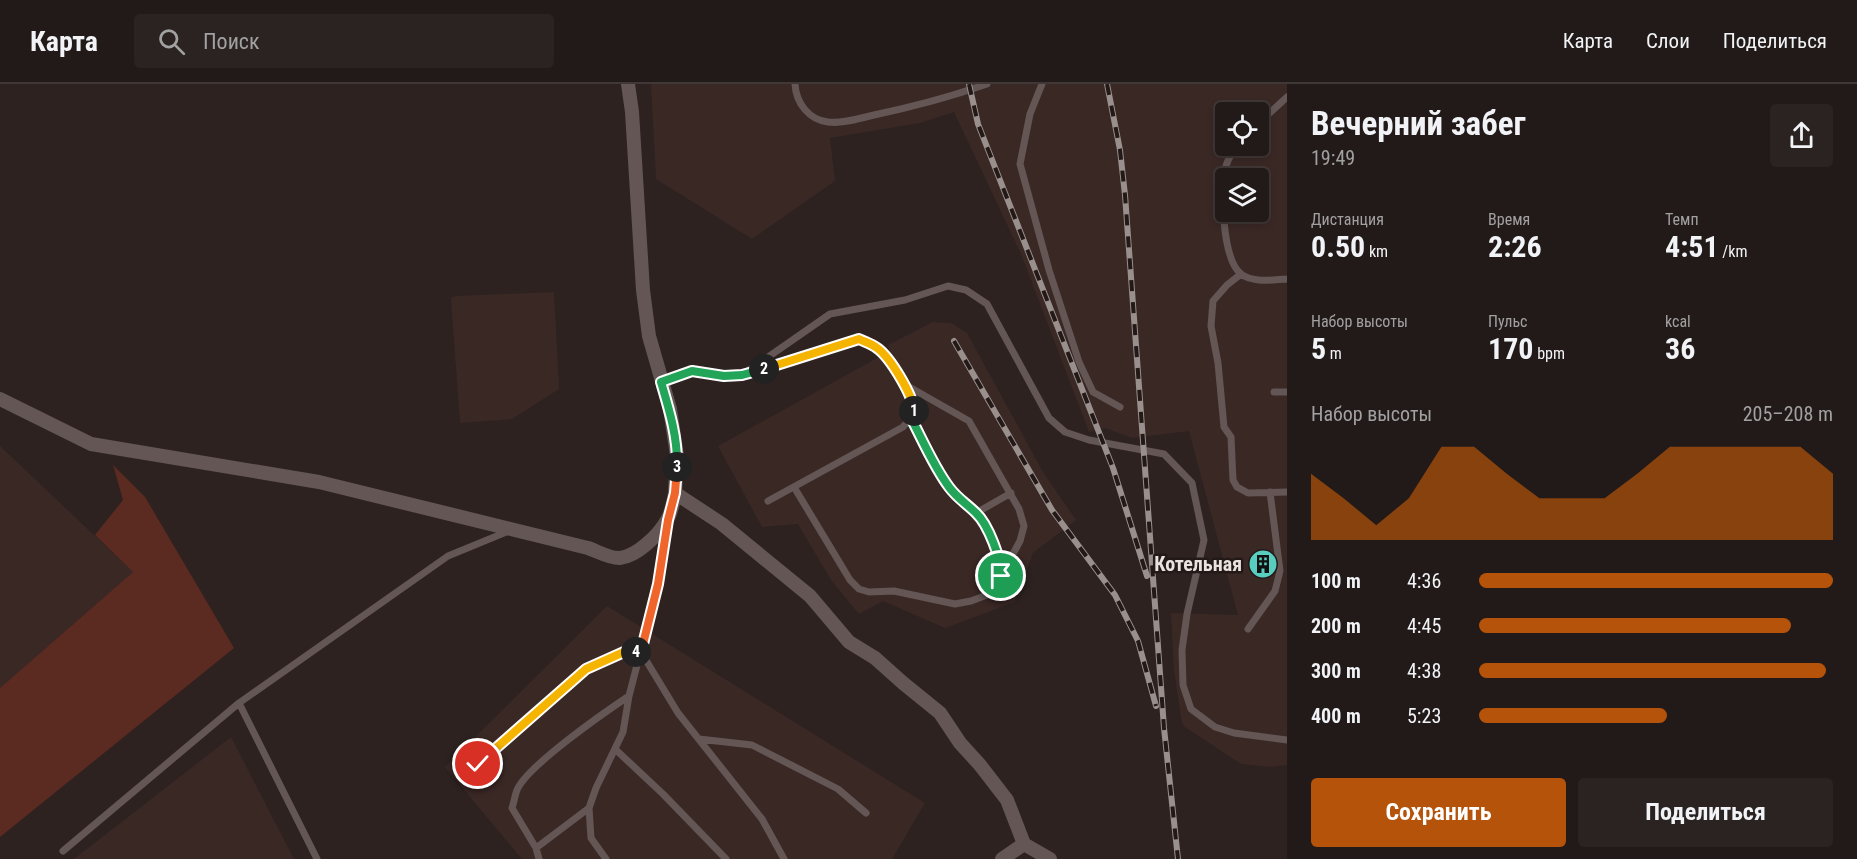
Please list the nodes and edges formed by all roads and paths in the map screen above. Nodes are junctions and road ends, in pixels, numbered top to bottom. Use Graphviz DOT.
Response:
graph roads {
  1 [pos="628,84"];
  2 [pos="795,84"];
  3 [pos="987,84"];
  4 [pos="1042,84"];
  5 [pos="1287,97"];
  6 [pos="1269,114"];
  7 [pos="1232,156"];
  8 [pos="1241,274"];
  9 [pos="1287,279"];
  10 [pos="742,375"];
  11 [pos="661,382"];
  12 [pos="902,382"];
  13 [pos="1274,392"];
  14 [pos="1287,392"];
  15 [pos="0,399"];
  16 [pos="1120,407"];
  17 [pos="911,418"];
  18 [pos="794,487"];
  19 [pos="1270,492"];
  20 [pos="1287,492"];
  21 [pos="675,493"];
  22 [pos="1011,493"];
  23 [pos="768,501"];
  24 [pos="976,513"];
  25 [pos="668,520"];
  26 [pos="512,530"];
  27 [pos="1001,576"];
  28 [pos="1248,629"];
  29 [pos="641,652"];
  30 [pos="629,696"];
  31 [pos="239,703"];
  32 [pos="699,739"];
  33 [pos="1287,740"];
  34 [pos="615,749"];
  35 [pos="478,764"];
  36 [pos="589,808"];
  37 [pos="866,813"];
  38 [pos="1024,843"];
  39 [pos="536,848"];
  40 [pos="63,851"];
  41 [pos="317,859"];
  42 [pos="539,859"];
  43 [pos="606,859"];
  44 [pos="726,859"];
  45 [pos="784,859"];
  46 [pos="1002,859"];
  47 [pos="1050,859"];
  1 -- 11 [label="street"];
  2 -- 3 [label="lane"];
  4 -- 16 [label="lane"];
  5 -- 6 [label="lane"];
  7 -- 8 [label="lane"];
  8 -- 9 [label="lane"];
  8 -- 19 [label="lane"];
  10 -- 11 [label="lane"];
  10 -- 12 [label="lane"];
  10 -- 33 [label="lane"];
  11 -- 21 [label="street"];
  12 -- 17 [label="lane"];
  12 -- 22 [label="lane"];
  13 -- 14 [label="lane"];
  15 -- 26 [label="street"];
  17 -- 18 [label="lane"];
  17 -- 24 [label="lane"];
  18 -- 23 [label="lane"];
  18 -- 27 [label="lane"];
  19 -- 20 [label="lane"];
  19 -- 28 [label="lane"];
  21 -- 25 [label="street"];
  21 -- 38 [label="street"];
  22 -- 24 [label="lane"];
  22 -- 27 [label="lane"];
  24 -- 27 [label="lane"];
  25 -- 26 [label="street"];
  25 -- 29 [label="lane"];
  26 -- 31 [label="lane"];
  29 -- 30 [label="lane"];
  29 -- 32 [label="lane"];
  29 -- 35 [label="lane"];
  30 -- 34 [label="lane"];
  30 -- 39 [label="lane"];
  31 -- 40 [label="lane"];
  31 -- 41 [label="lane"];
  32 -- 37 [label="lane"];
  32 -- 45 [label="lane"];
  34 -- 36 [label="lane"];
  34 -- 44 [label="lane"];
  36 -- 39 [label="lane"];
  36 -- 43 [label="lane"];
  38 -- 46 [label="street"];
  38 -- 47 [label="street"];
  39 -- 42 [label="lane"];
}
